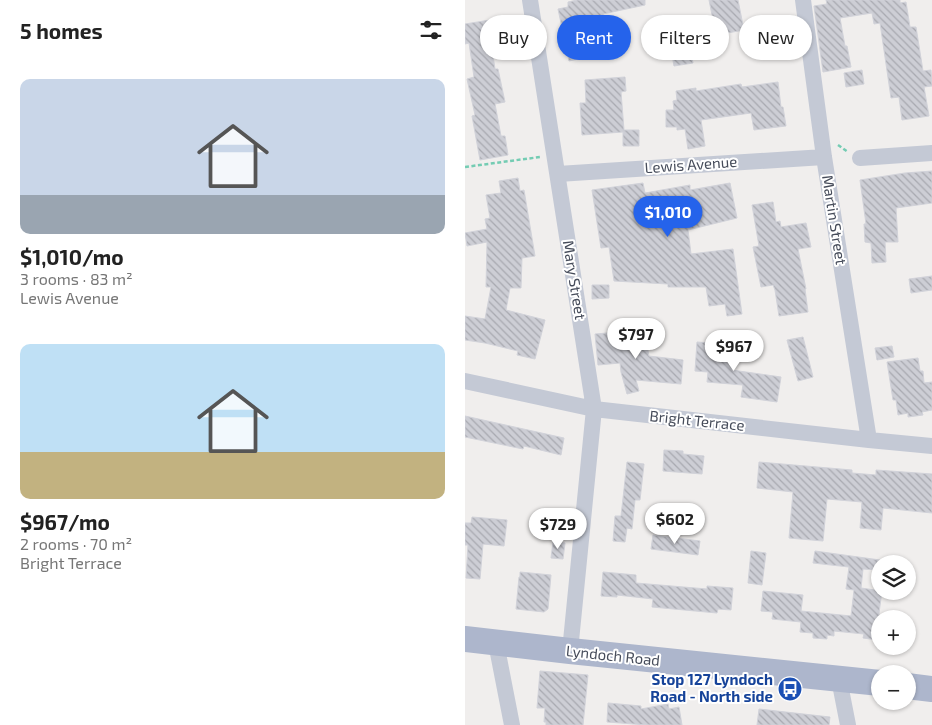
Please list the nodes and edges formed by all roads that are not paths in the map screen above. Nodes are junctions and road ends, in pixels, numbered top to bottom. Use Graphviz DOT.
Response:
graph roads {
  1 [pos="531,0"];
  2 [pos="803,0"];
  3 [pos="932,153"];
  4 [pos="824,157"];
  5 [pos="860,158"];
  6 [pos="558,174"];
  7 [pos="465,380"];
  8 [pos="594,409"];
  9 [pos="869,440"];
  10 [pos="932,446"];
  11 [pos="465,639"];
  12 [pos="496,642"];
  13 [pos="570,651"];
  14 [pos="839,679"];
  15 [pos="871,682"];
  16 [pos="916,687"];
  17 [pos="932,689"];
  18 [pos="512,725"];
  19 [pos="848,725"];
  1 -- 6 [label="street, Mary Street"];
  2 -- 4 [label="street, Martin Street"];
  3 -- 5 [label="street"];
  4 -- 6 [label="street, Lewis Avenue"];
  4 -- 9 [label="street, Martin Street"];
  6 -- 8 [label="street, Mary Street"];
  7 -- 8 [label="street, Bright Terrace"];
  8 -- 9 [label="street, Bright Terrace"];
  8 -- 13 [label="street, Mary Street"];
  9 -- 10 [label="street, Bright Terrace"];
  11 -- 12 [label="main road, Lyndoch Road"];
  12 -- 13 [label="main road, Lyndoch Road"];
  12 -- 18 [label="street"];
  13 -- 14 [label="main road, Lyndoch Road"];
  14 -- 15 [label="main road, Lyndoch Road"];
  14 -- 19 [label="street"];
  16 -- 17 [label="main road"];
}
